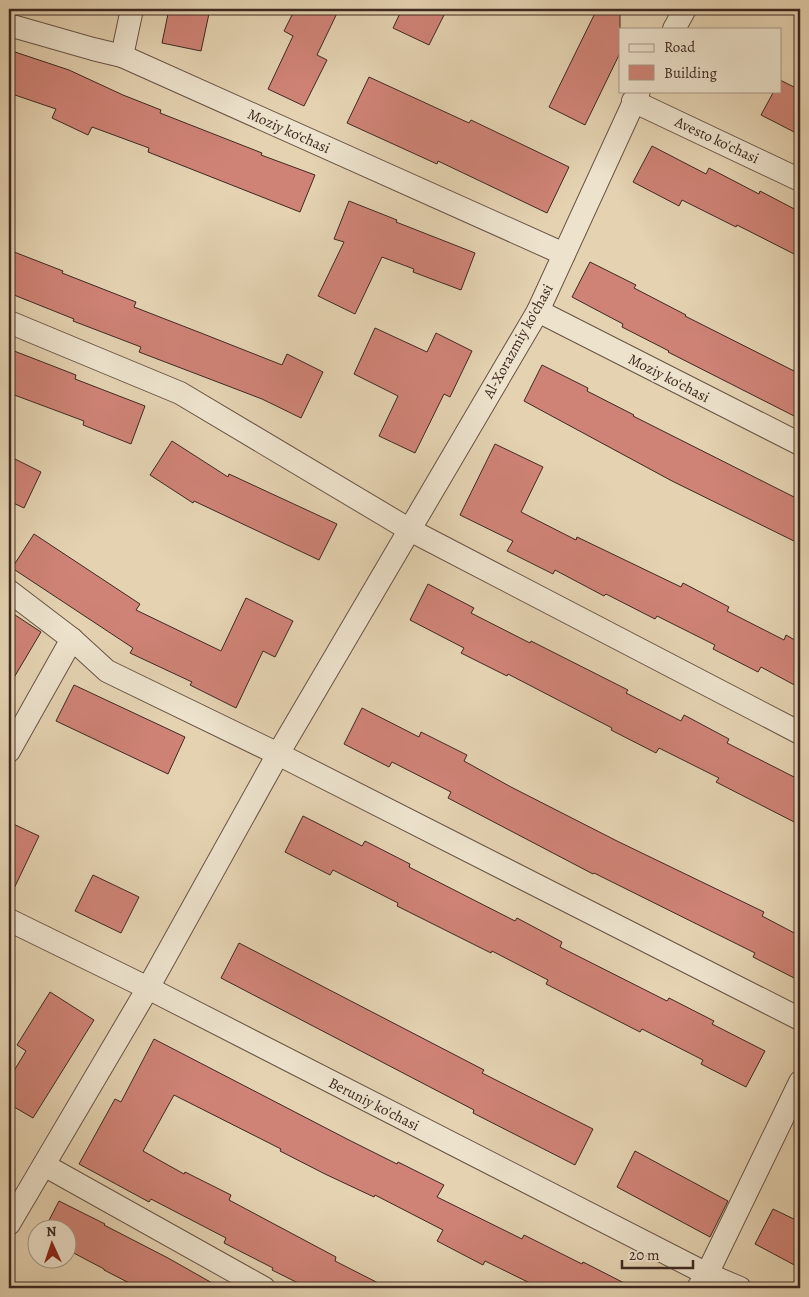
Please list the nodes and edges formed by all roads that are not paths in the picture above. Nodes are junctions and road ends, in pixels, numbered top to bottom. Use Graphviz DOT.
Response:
graph roads {
  1 [pos="132,9"];
  2 [pos="685,9"];
  3 [pos="9,25"];
  4 [pos="675,28"];
  5 [pos="122,56"];
  6 [pos="636,96"];
  7 [pos="800,180"];
  8 [pos="564,254"];
  9 [pos="538,311"];
  10 [pos="9,322"];
  11 [pos="800,444"];
  12 [pos="410,530"];
  13 [pos="9,591"];
  14 [pos="72,639"];
  15 [pos="800,733"];
  16 [pos="9,751"];
  17 [pos="278,754"];
  18 [pos="9,920"];
  19 [pos="148,988"];
  20 [pos="800,1019"];
  21 [pos="800,1082"];
  22 [pos="44,1164"];
  23 [pos="9,1224"];
  24 [pos="703,1281"];
  25 [pos="264,1288"];
  26 [pos="740,1288"];
  1 -- 5 [label="street"];
  2 -- 4 [label="street"];
  3 -- 5 [label="street, Moziy ko‘chasi"];
  5 -- 8 [label="street, Moziy ko‘chasi"];
  6 -- 7 [label="street, Avesto ko'chasi"];
  6 -- 8 [label="street, Al-Xorazmiy ko'chasi"];
  8 -- 9 [label="street, Al-Xorazmiy ko'chasi"];
  9 -- 11 [label="street, Moziy ko‘chasi"];
  9 -- 12 [label="street, Al-Xorazmiy ko'chasi"];
  10 -- 12 [label="street"];
  12 -- 15 [label="street"];
  12 -- 17 [label="street, Al-Xorazmiy ko'chasi"];
  13 -- 14 [label="street"];
  14 -- 16 [label="street"];
  14 -- 17 [label="street"];
  17 -- 19 [label="street, Al-Xorazmiy ko'chasi"];
  17 -- 20 [label="street"];
  18 -- 19 [label="street, Beruniy ko'chasi"];
  19 -- 22 [label="street, Al-Xorazmiy ko'chasi"];
  19 -- 24 [label="street, Beruniy ko'chasi"];
  21 -- 24 [label="street"];
  22 -- 23 [label="street, Al-Xorazmiy ko'chasi"];
  22 -- 25 [label="street"];
  24 -- 26 [label="street, Beruniy ko'chasi"];
}
